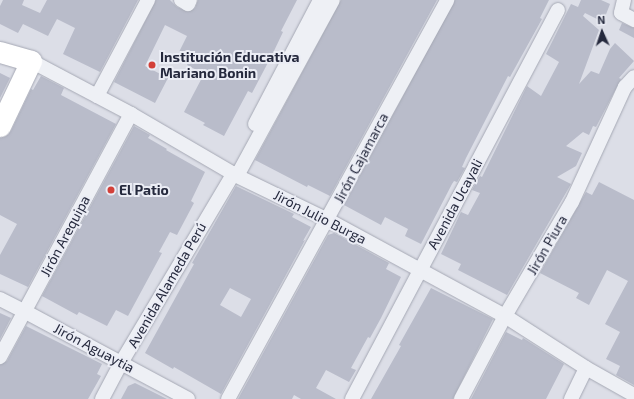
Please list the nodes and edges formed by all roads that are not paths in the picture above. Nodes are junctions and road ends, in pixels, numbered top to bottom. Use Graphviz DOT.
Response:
graph roads {
  1 [pos="148,0"];
  2 [pos="320,0"];
  3 [pos="333,0"];
  4 [pos="446,0"];
  5 [pos="624,0"];
  6 [pos="558,10"];
  7 [pos="634,20"];
  8 [pos="0,52"];
  9 [pos="31,61"];
  10 [pos="629,82"];
  11 [pos="97,96"];
  12 [pos="131,114"];
  13 [pos="0,126"];
  14 [pos="234,173"];
  15 [pos="328,220"];
  16 [pos="421,270"];
  17 [pos="0,299"];
  18 [pos="24,311"];
  19 [pos="506,316"];
  20 [pos="0,357"];
  21 [pos="121,363"];
  22 [pos="586,368"];
  23 [pos="634,395"];
  24 [pos="102,399"];
  25 [pos="188,399"];
  26 [pos="228,399"];
  27 [pos="352,399"];
  28 [pos="461,399"];
  29 [pos="571,399"];
  1 -- 11 [label="street"];
  2 -- 14 [label="street, Avenida Alameda Perú"];
  3 -- 14 [label="street, Avenida Alameda Perú"];
  4 -- 15 [label="street, Jirón Cajamarca"];
  5 -- 7 [label="street"];
  6 -- 16 [label="street, Avenida Ucayali"];
  8 -- 9 [label="highway, Jirón Julio Burga"];
  9 -- 11 [label="street, Jirón Julio Burga"];
  9 -- 13 [label="highway"];
  10 -- 19 [label="street, Jirón Piura"];
  11 -- 12 [label="street, Jirón Julio Burga"];
  12 -- 14 [label="street, Jirón Julio Burga"];
  12 -- 18 [label="street, Jirón Arequipa"];
  14 -- 15 [label="street, Jirón Julio Burga"];
  14 -- 21 [label="street, Avenida Alameda Perú"];
  15 -- 16 [label="street, Jirón Julio Burga"];
  15 -- 26 [label="street, Jirón Cajamarca"];
  16 -- 19 [label="street, Jirón Julio Burga"];
  16 -- 27 [label="street, Avenida Ucayali"];
  17 -- 18 [label="street, Jirón Aguaytia"];
  18 -- 20 [label="street, Jirón Arequipa"];
  18 -- 21 [label="street, Jirón Aguaytia"];
  19 -- 22 [label="street, Jirón Julio Burga"];
  19 -- 28 [label="street, Jirón Piura"];
  21 -- 24 [label="street, Avenida Alameda Perú"];
  21 -- 25 [label="street, Jirón Aguaytia"];
  22 -- 23 [label="street, Jirón Julio Burga"];
  22 -- 29 [label="street"];
}
